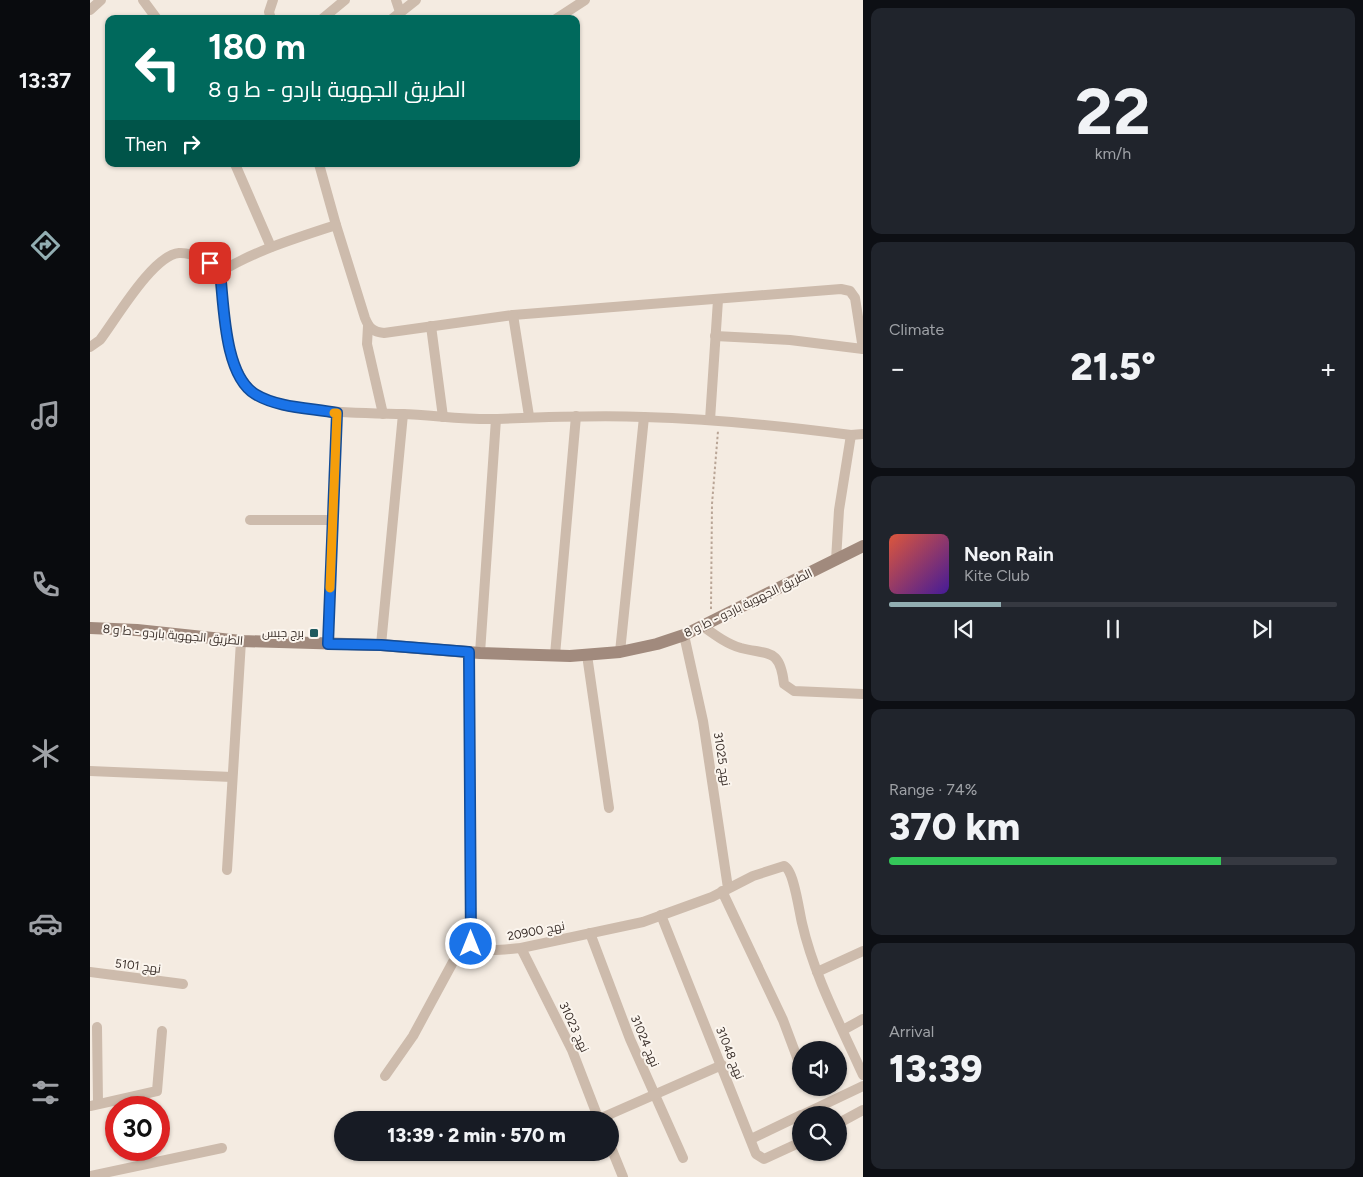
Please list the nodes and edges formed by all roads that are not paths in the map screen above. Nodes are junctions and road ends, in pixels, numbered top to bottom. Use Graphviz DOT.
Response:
graph roads {
  1 [pos="101,0"];
  2 [pos="143,0"];
  3 [pos="273,0"];
  4 [pos="345,0"];
  5 [pos="396,0"];
  6 [pos="416,0"];
  7 [pos="585,0"];
  8 [pos="90,10"];
  9 [pos="154,15"];
  10 [pos="270,15"];
  11 [pos="327,15"];
  12 [pos="396,15"];
  13 [pos="562,15"];
  14 [pos="236,167"];
  15 [pos="320,167"];
  16 [pos="336,225"];
  17 [pos="271,247"];
  18 [pos="220,272"];
  19 [pos="718,300"];
  20 [pos="513,315"];
  21 [pos="368,326"];
  22 [pos="431,326"];
  23 [pos="715,336"];
  24 [pos="90,347"];
  25 [pos="863,349"];
  26 [pos="337,413"];
  27 [pos="382,414"];
  28 [pos="403,414"];
  29 [pos="529,416"];
  30 [pos="576,416"];
  31 [pos="444,417"];
  32 [pos="644,417"];
  33 [pos="496,419"];
  34 [pos="714,421"];
  35 [pos="863,434"];
  36 [pos="851,435"];
  37 [pos="250,520"];
  38 [pos="333,520"];
  39 [pos="863,546"];
  40 [pos="836,560"];
  41 [pos="707,625"];
  42 [pos="90,628"];
  43 [pos="684,635"];
  44 [pos="240,641"];
  45 [pos="328,644"];
  46 [pos="381,645"];
  47 [pos="620,652"];
  48 [pos="475,653"];
  49 [pos="556,655"];
  50 [pos="587,655"];
  51 [pos="863,694"];
  52 [pos="90,771"];
  53 [pos="232,776"];
  54 [pos="609,808"];
  55 [pos="227,870"];
  56 [pos="725,890"];
  57 [pos="661,915"];
  58 [pos="590,933"];
  59 [pos="471,944"];
  60 [pos="521,948"];
  61 [pos="863,952"];
  62 [pos="90,972"];
  63 [pos="817,972"];
  64 [pos="183,984"];
  65 [pos="863,1019"];
  66 [pos="97,1027"];
  67 [pos="843,1030"];
  68 [pos="162,1034"];
  69 [pos="792,1044"];
  70 [pos="722,1065"];
  71 [pos="863,1075"];
  72 [pos="385,1076"];
  73 [pos="863,1086"];
  74 [pos="654,1093"];
  75 [pos="94,1104"];
  76 [pos="821,1106"];
  77 [pos="863,1110"];
  78 [pos="596,1111"];
  79 [pos="616,1111"];
  80 [pos="847,1119"];
  81 [pos="792,1120"];
  82 [pos="751,1139"];
  83 [pos="792,1146"];
  84 [pos="222,1148"];
  85 [pos="684,1158"];
  86 [pos="617,1161"];
  87 [pos="623,1174"];
  88 [pos="90,1176"];
  1 -- 8 [label="street"];
  2 -- 9 [label="street"];
  3 -- 10 [label="street"];
  4 -- 11 [label="street"];
  5 -- 12 [label="street"];
  6 -- 12 [label="street"];
  7 -- 13 [label="street"];
  14 -- 17 [label="street"];
  15 -- 16 [label="street"];
  16 -- 17 [label="street"];
  16 -- 21 [label="street"];
  17 -- 18 [label="street"];
  18 -- 24 [label="street"];
  18 -- 26 [label="street"];
  19 -- 20 [label="street"];
  19 -- 23 [label="street"];
  19 -- 25 [label="street"];
  20 -- 22 [label="street"];
  20 -- 29 [label="street"];
  21 -- 22 [label="street"];
  21 -- 27 [label="street"];
  22 -- 31 [label="street"];
  23 -- 25 [label="street"];
  23 -- 34 [label="street"];
  26 -- 27 [label="street"];
  26 -- 38 [label="street"];
  27 -- 28 [label="street"];
  28 -- 31 [label="street"];
  28 -- 46 [label="street"];
  29 -- 30 [label="street"];
  29 -- 33 [label="street"];
  30 -- 32 [label="street"];
  30 -- 49 [label="street"];
  31 -- 33 [label="street"];
  32 -- 34 [label="street"];
  32 -- 47 [label="street"];
  33 -- 48 [label="street"];
  34 -- 36 [label="street"];
  35 -- 36 [label="street"];
  36 -- 40 [label="street"];
  37 -- 38 [label="street"];
  38 -- 45 [label="street"];
  39 -- 40 [label="main road, الطريق الجهوية باردو - ط و 8"];
  40 -- 41 [label="main road, الطريق الجهوية باردو - ط و 8"];
  41 -- 43 [label="main road, الطريق الجهوية باردو - ط و 8"];
  41 -- 51 [label="street"];
  42 -- 44 [label="main road, الطريق الجهوية باردو - ط و 8"];
  43 -- 47 [label="main road, الطريق الجهوية باردو - ط و 8"];
  43 -- 56 [label="street, نهج 31025"];
  44 -- 45 [label="main road, الطريق الجهوية باردو - ط و 8"];
  44 -- 53 [label="street"];
  45 -- 46 [label="main road, الطريق الجهوية باردو - ط و 8"];
  46 -- 48 [label="main road, الطريق الجهوية باردو - ط و 8"];
  47 -- 50 [label="main road, الطريق الجهوية باردو - ط و 8"];
  48 -- 49 [label="main road, الطريق الجهوية باردو - ط و 8"];
  48 -- 59 [label="street"];
  49 -- 50 [label="main road, الطريق الجهوية باردو - ط و 8"];
  50 -- 54 [label="street"];
  52 -- 53 [label="street"];
  53 -- 55 [label="street"];
  56 -- 57 [label="street, نهج 20900"];
  56 -- 63 [label="street, نهج 20900"];
  56 -- 69 [label="street, نهج 31025"];
  57 -- 58 [label="street, نهج 20900"];
  57 -- 70 [label="street, نهج 31048"];
  58 -- 60 [label="street, نهج 20900"];
  58 -- 74 [label="street, نهج 31024"];
  59 -- 60 [label="street, نهج 20900"];
  59 -- 72 [label="street"];
  60 -- 78 [label="street, نهج 31023"];
  61 -- 63 [label="street"];
  62 -- 64 [label="street, نهج 5101"];
  63 -- 67 [label="street"];
  65 -- 67 [label="street"];
  66 -- 75 [label="street"];
  67 -- 71 [label="street"];
  68 -- 75 [label="street"];
  70 -- 74 [label="street"];
  70 -- 82 [label="street, نهج 31048"];
  73 -- 76 [label="street"];
  74 -- 79 [label="street"];
  74 -- 85 [label="street, نهج 31024"];
  77 -- 80 [label="street"];
  81 -- 82 [label="street"];
  82 -- 83 [label="street, نهج 31048"];
  84 -- 88 [label="street"];
  86 -- 87 [label="street"];
}
